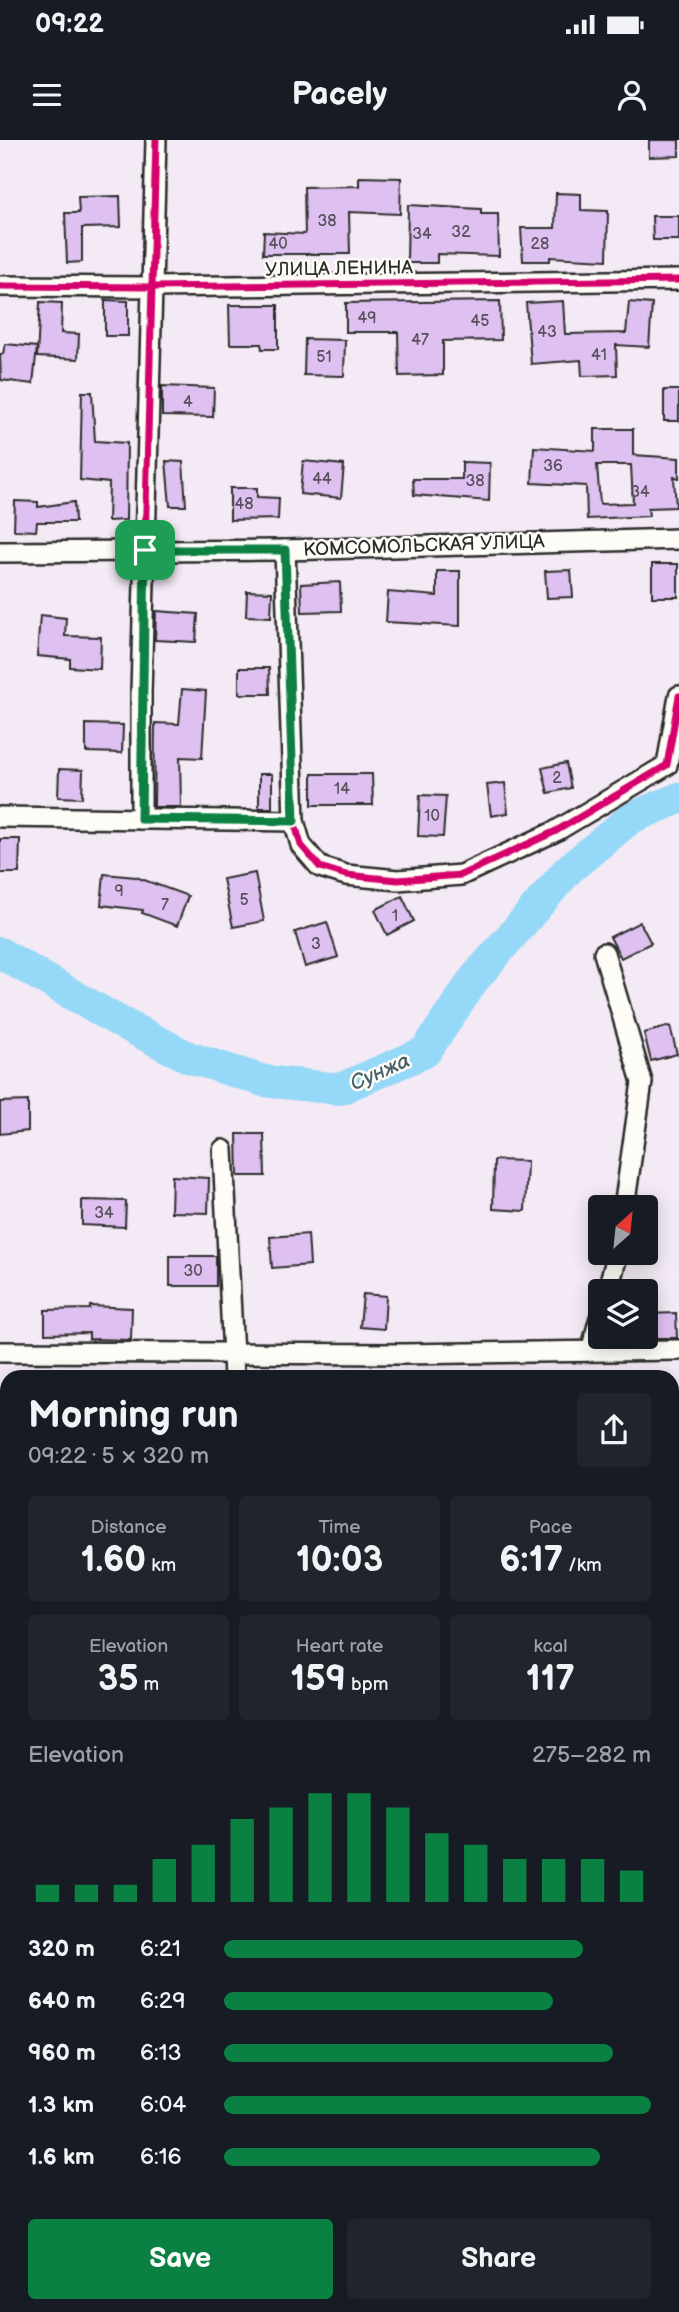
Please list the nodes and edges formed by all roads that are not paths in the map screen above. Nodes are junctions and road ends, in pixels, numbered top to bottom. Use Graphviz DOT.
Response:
graph roads {
  1 [pos="156,140"];
  2 [pos="679,280"];
  3 [pos="0,285"];
  4 [pos="153,287"];
  5 [pos="679,539"];
  6 [pos="145,550"];
  7 [pos="285,550"];
  8 [pos="0,552"];
  9 [pos="679,696"];
  10 [pos="0,817"];
  11 [pos="141,819"];
  12 [pos="294,821"];
  13 [pos="604,953"];
  14 [pos="223,1150"];
  15 [pos="626,1195"];
  16 [pos="679,1350"];
  17 [pos="592,1351"];
  18 [pos="0,1352"];
  19 [pos="232,1352"];
  20 [pos="233,1370"];
  1 -- 4 [label="street"];
  2 -- 4 [label="street, УЛИЦА ЛЕНИНА"];
  3 -- 4 [label="street, УЛИЦА ЛЕНИНА"];
  4 -- 6 [label="street"];
  5 -- 7 [label="street, КОМСОМОЛЬСКАЯ УЛИЦА"];
  6 -- 7 [label="street, КОМСОМОЛЬСКАЯ УЛИЦА"];
  6 -- 8 [label="street, КОМСОМОЛЬСКАЯ УЛИЦА"];
  6 -- 11 [label="street"];
  7 -- 12 [label="street"];
  9 -- 12 [label="street"];
  10 -- 11 [label="street"];
  11 -- 12 [label="street"];
  13 -- 15 [label="street"];
  14 -- 19 [label="street"];
  16 -- 17 [label="street"];
  17 -- 19 [label="street"];
  18 -- 19 [label="street"];
  19 -- 20 [label="street"];
}
